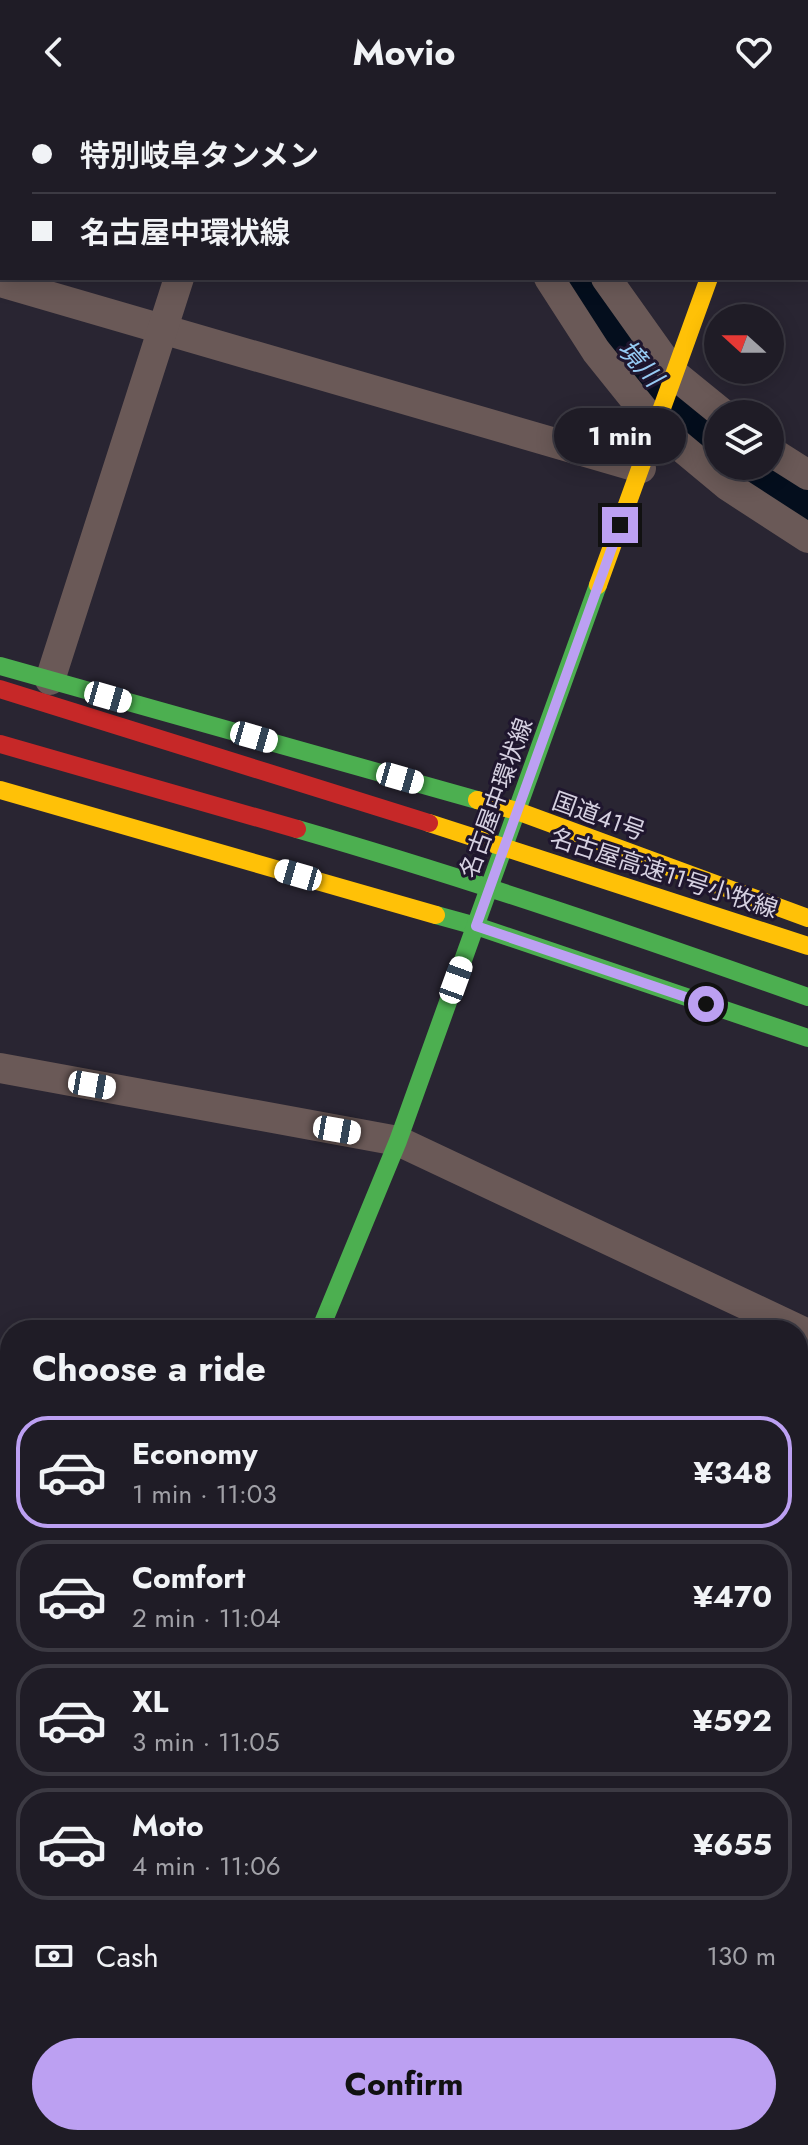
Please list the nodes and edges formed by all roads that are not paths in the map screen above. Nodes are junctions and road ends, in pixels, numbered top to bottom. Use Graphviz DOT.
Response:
graph roads {
  1 [pos="178,280"];
  2 [pos="550,280"];
  3 [pos="607,280"];
  4 [pos="708,280"];
  5 [pos="0,282"];
  6 [pos="162,328"];
  7 [pos="673,379"];
  8 [pos="704,401"];
  9 [pos="659,420"];
  10 [pos="784,460"];
  11 [pos="641,468"];
  12 [pos="808,475"];
  13 [pos="808,538"];
  14 [pos="0,666"];
  15 [pos="50,680"];
  16 [pos="0,689"];
  17 [pos="0,744"];
  18 [pos="1,792"];
  19 [pos="517,811"];
  20 [pos="808,918"];
  21 [pos="476,926"];
  22 [pos="808,946"];
  23 [pos="808,997"];
  24 [pos="808,1038"];
  25 [pos="0,1068"];
  26 [pos="398,1141"];
  27 [pos="324,1320"];
  28 [pos="778,1320"];
  1 -- 6 [label="street"];
  2 -- 9 [label="street"];
  3 -- 7 [label="street"];
  4 -- 7 [label="main road, 名古屋中環状線"];
  5 -- 6 [label="street"];
  6 -- 11 [label="street"];
  6 -- 15 [label="street"];
  7 -- 8 [label="street"];
  7 -- 9 [label="main road, 名古屋中環状線"];
  9 -- 11 [label="main road, 名古屋中環状線"];
  9 -- 13 [label="street"];
  10 -- 12 [label="street"];
  11 -- 19 [label="main road, 名古屋中環状線"];
  14 -- 15 [label="main road, 国道41号"];
  15 -- 19 [label="main road, 国道41号"];
  16 -- 22 [label="main road, 名古屋高速11号小牧線, bridge"];
  17 -- 23 [label="main road, bridge"];
  18 -- 21 [label="main road"];
  19 -- 20 [label="main road, 国道41号"];
  19 -- 21 [label="main road, 名古屋中環状線"];
  21 -- 24 [label="main road"];
  21 -- 26 [label="main road, 名古屋中環状線"];
  25 -- 26 [label="street"];
  26 -- 27 [label="main road, 名古屋中環状線"];
  26 -- 28 [label="street"];
}
